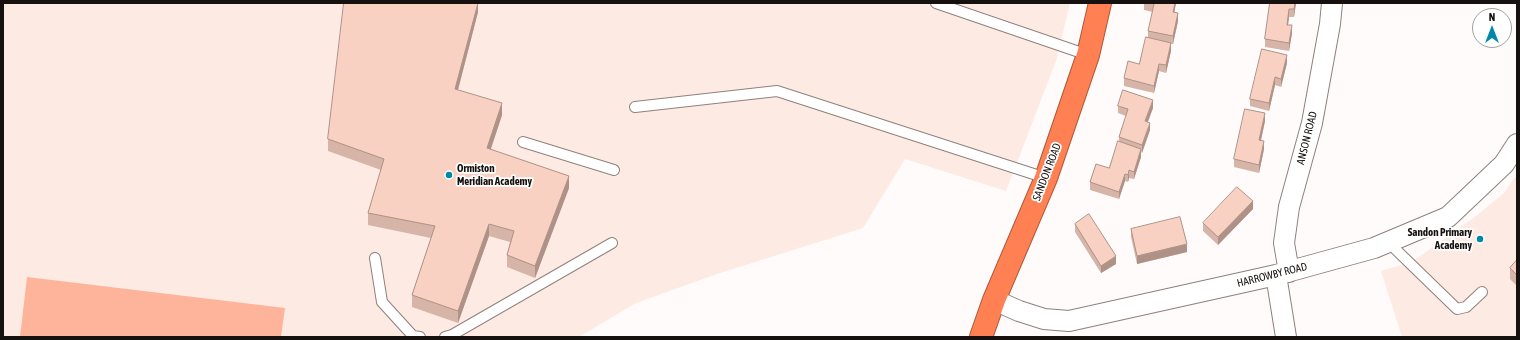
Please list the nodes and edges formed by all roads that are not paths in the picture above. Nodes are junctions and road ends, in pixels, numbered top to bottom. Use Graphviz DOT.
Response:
graph roads {
  1 [pos="936,3"];
  2 [pos="1100,3"];
  3 [pos="1332,3"];
  4 [pos="1088,55"];
  5 [pos="635,107"];
  6 [pos="523,142"];
  7 [pos="1517,144"];
  8 [pos="614,170"];
  9 [pos="1046,178"];
  10 [pos="1388,242"];
  11 [pos="612,243"];
  12 [pos="375,258"];
  13 [pos="1282,274"];
  14 [pos="1482,292"];
  15 [pos="994,300"];
  16 [pos="420,337"];
  17 [pos="445,337"];
  18 [pos="981,337"];
  19 [pos="1286,337"];
  1 -- 4 [label="lane"];
  2 -- 4 [label="highway, SANDON ROAD"];
  3 -- 13 [label="street, ANSON ROAD"];
  4 -- 9 [label="highway, SANDON ROAD"];
  5 -- 9 [label="lane"];
  6 -- 8 [label="lane"];
  7 -- 10 [label="street, HARROWBY ROAD"];
  9 -- 15 [label="highway, SANDON ROAD"];
  10 -- 13 [label="street, HARROWBY ROAD"];
  10 -- 14 [label="lane"];
  11 -- 17 [label="lane"];
  12 -- 16 [label="lane"];
  13 -- 15 [label="street, HARROWBY ROAD"];
  13 -- 19 [label="street, ANSON ROAD"];
  15 -- 18 [label="highway, SANDON ROAD"];
}
